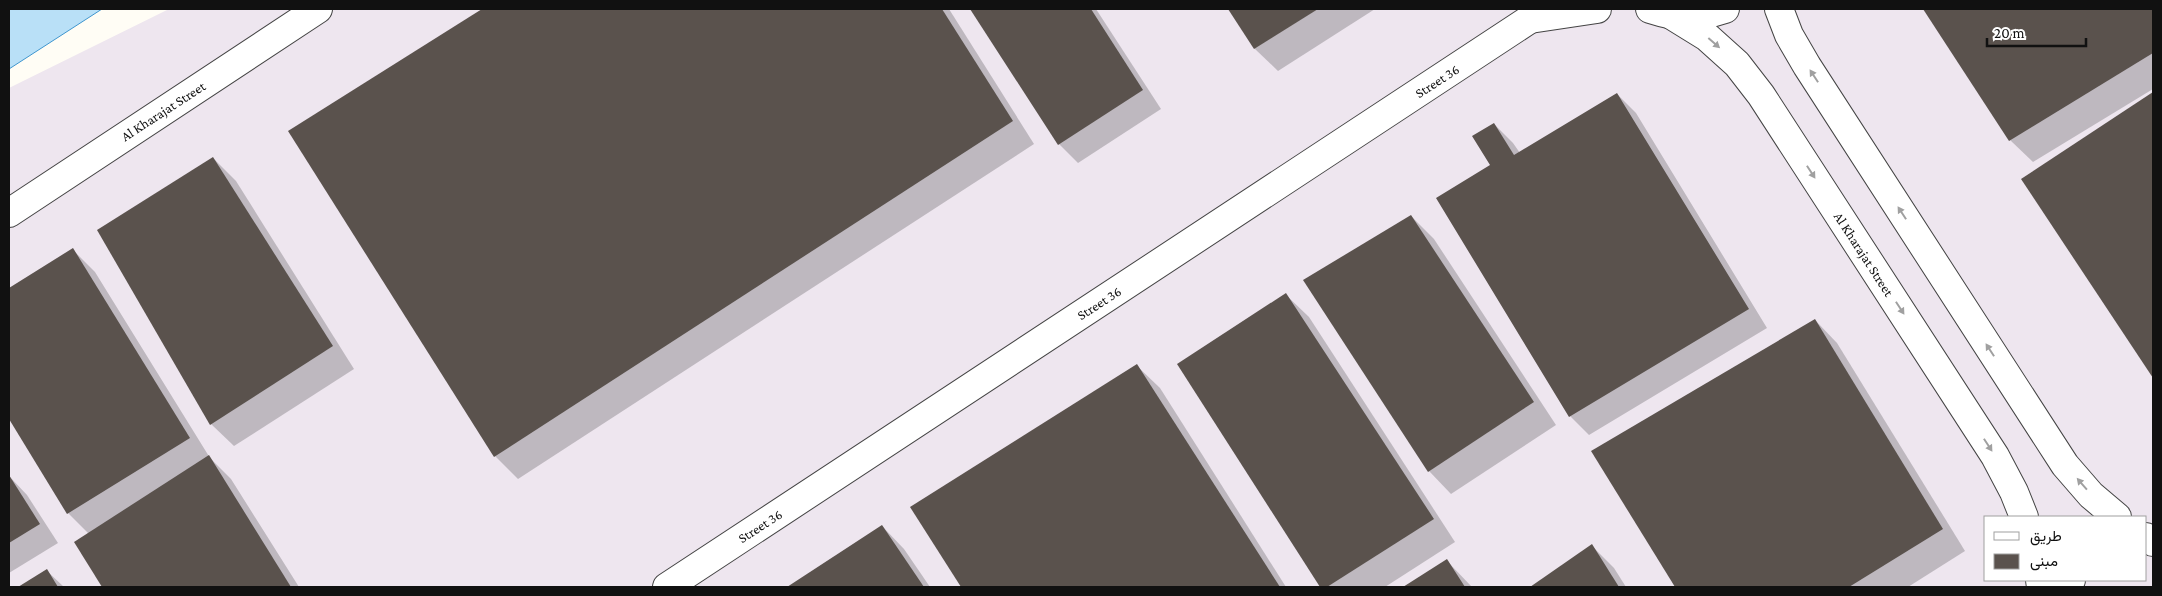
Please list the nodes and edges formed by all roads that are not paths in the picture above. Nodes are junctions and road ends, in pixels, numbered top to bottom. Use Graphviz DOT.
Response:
graph roads {
  1 [pos="318,9"];
  2 [pos="1597,9"];
  3 [pos="1725,9"];
  4 [pos="1779,9"];
  5 [pos="1662,13"];
  6 [pos="1536,14"];
  7 [pos="9,213"];
  8 [pos="2024,516"];
  9 [pos="2116,516"];
  10 [pos="667,587"];
  1 -- 7 [label="street, Al Kharajat Street"];
  2 -- 6 [label="street, Street 36"];
  3 -- 5 [label="street"];
  9 -- 4 [label="street, one-way"];
  5 -- 8 [label="street, Al Kharajat Street, one-way"];
  6 -- 10 [label="street, Street 36"];
}
